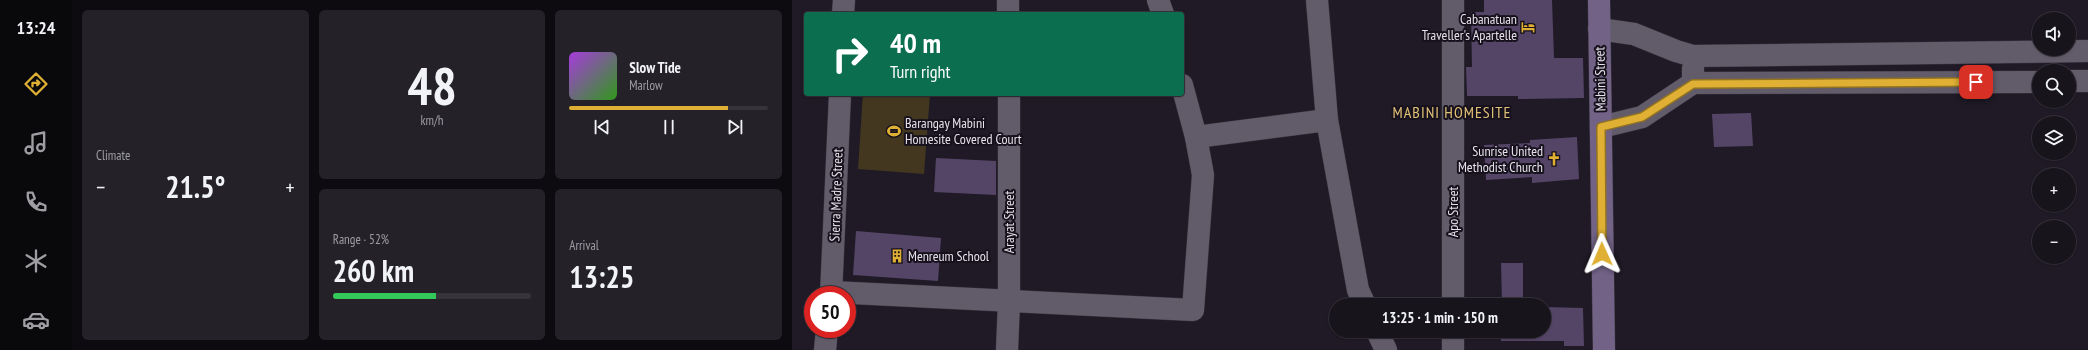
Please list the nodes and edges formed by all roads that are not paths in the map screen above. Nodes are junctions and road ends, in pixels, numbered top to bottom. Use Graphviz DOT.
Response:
graph roads {
  1 [pos="844,0"];
  2 [pos="1008,0"];
  3 [pos="1158,0"];
  4 [pos="1317,0"];
  5 [pos="1452,0"];
  6 [pos="1599,0"];
  7 [pos="843,12"];
  8 [pos="1008,12"];
  9 [pos="1162,12"];
  10 [pos="1599,29"];
  11 [pos="2088,51"];
  12 [pos="1693,56"];
  13 [pos="2076,81"];
  14 [pos="2088,81"];
  15 [pos="2032,82"];
  16 [pos="1693,84"];
  17 [pos="1184,92"];
  18 [pos="840,96"];
  19 [pos="1008,96"];
  20 [pos="1327,120"];
  21 [pos="1601,127"];
  22 [pos="1196,137"];
  23 [pos="832,286"];
  24 [pos="856,294"];
  25 [pos="1362,298"];
  26 [pos="1453,298"];
  27 [pos="1009,302"];
  28 [pos="826,338"];
  29 [pos="1380,338"];
  30 [pos="1453,338"];
  31 [pos="825,350"];
  32 [pos="1006,350"];
  33 [pos="1386,350"];
  34 [pos="1453,350"];
  35 [pos="1604,350"];
  1 -- 7 [label="street"];
  2 -- 8 [label="street"];
  3 -- 9 [label="street"];
  4 -- 20 [label="street"];
  5 -- 26 [label="street, Apo Street"];
  6 -- 10 [label="main road, Mabini Street"];
  10 -- 12 [label="street"];
  10 -- 21 [label="main road, Mabini Street"];
  11 -- 12 [label="street"];
  12 -- 16 [label="street"];
  13 -- 14 [label="street"];
  15 -- 16 [label="street"];
  16 -- 21 [label="street"];
  17 -- 22 [label="street"];
  18 -- 23 [label="street, Sierra Madre Street"];
  19 -- 27 [label="street, Arayat Street"];
  20 -- 22 [label="street"];
  20 -- 25 [label="street"];
  21 -- 35 [label="main road, Mabini Street"];
  22 -- 27 [label="street"];
  24 -- 27 [label="street"];
  27 -- 32 [label="street, Arayat Street"];
  28 -- 31 [label="street"];
  29 -- 33 [label="street"];
  30 -- 34 [label="street"];
}
